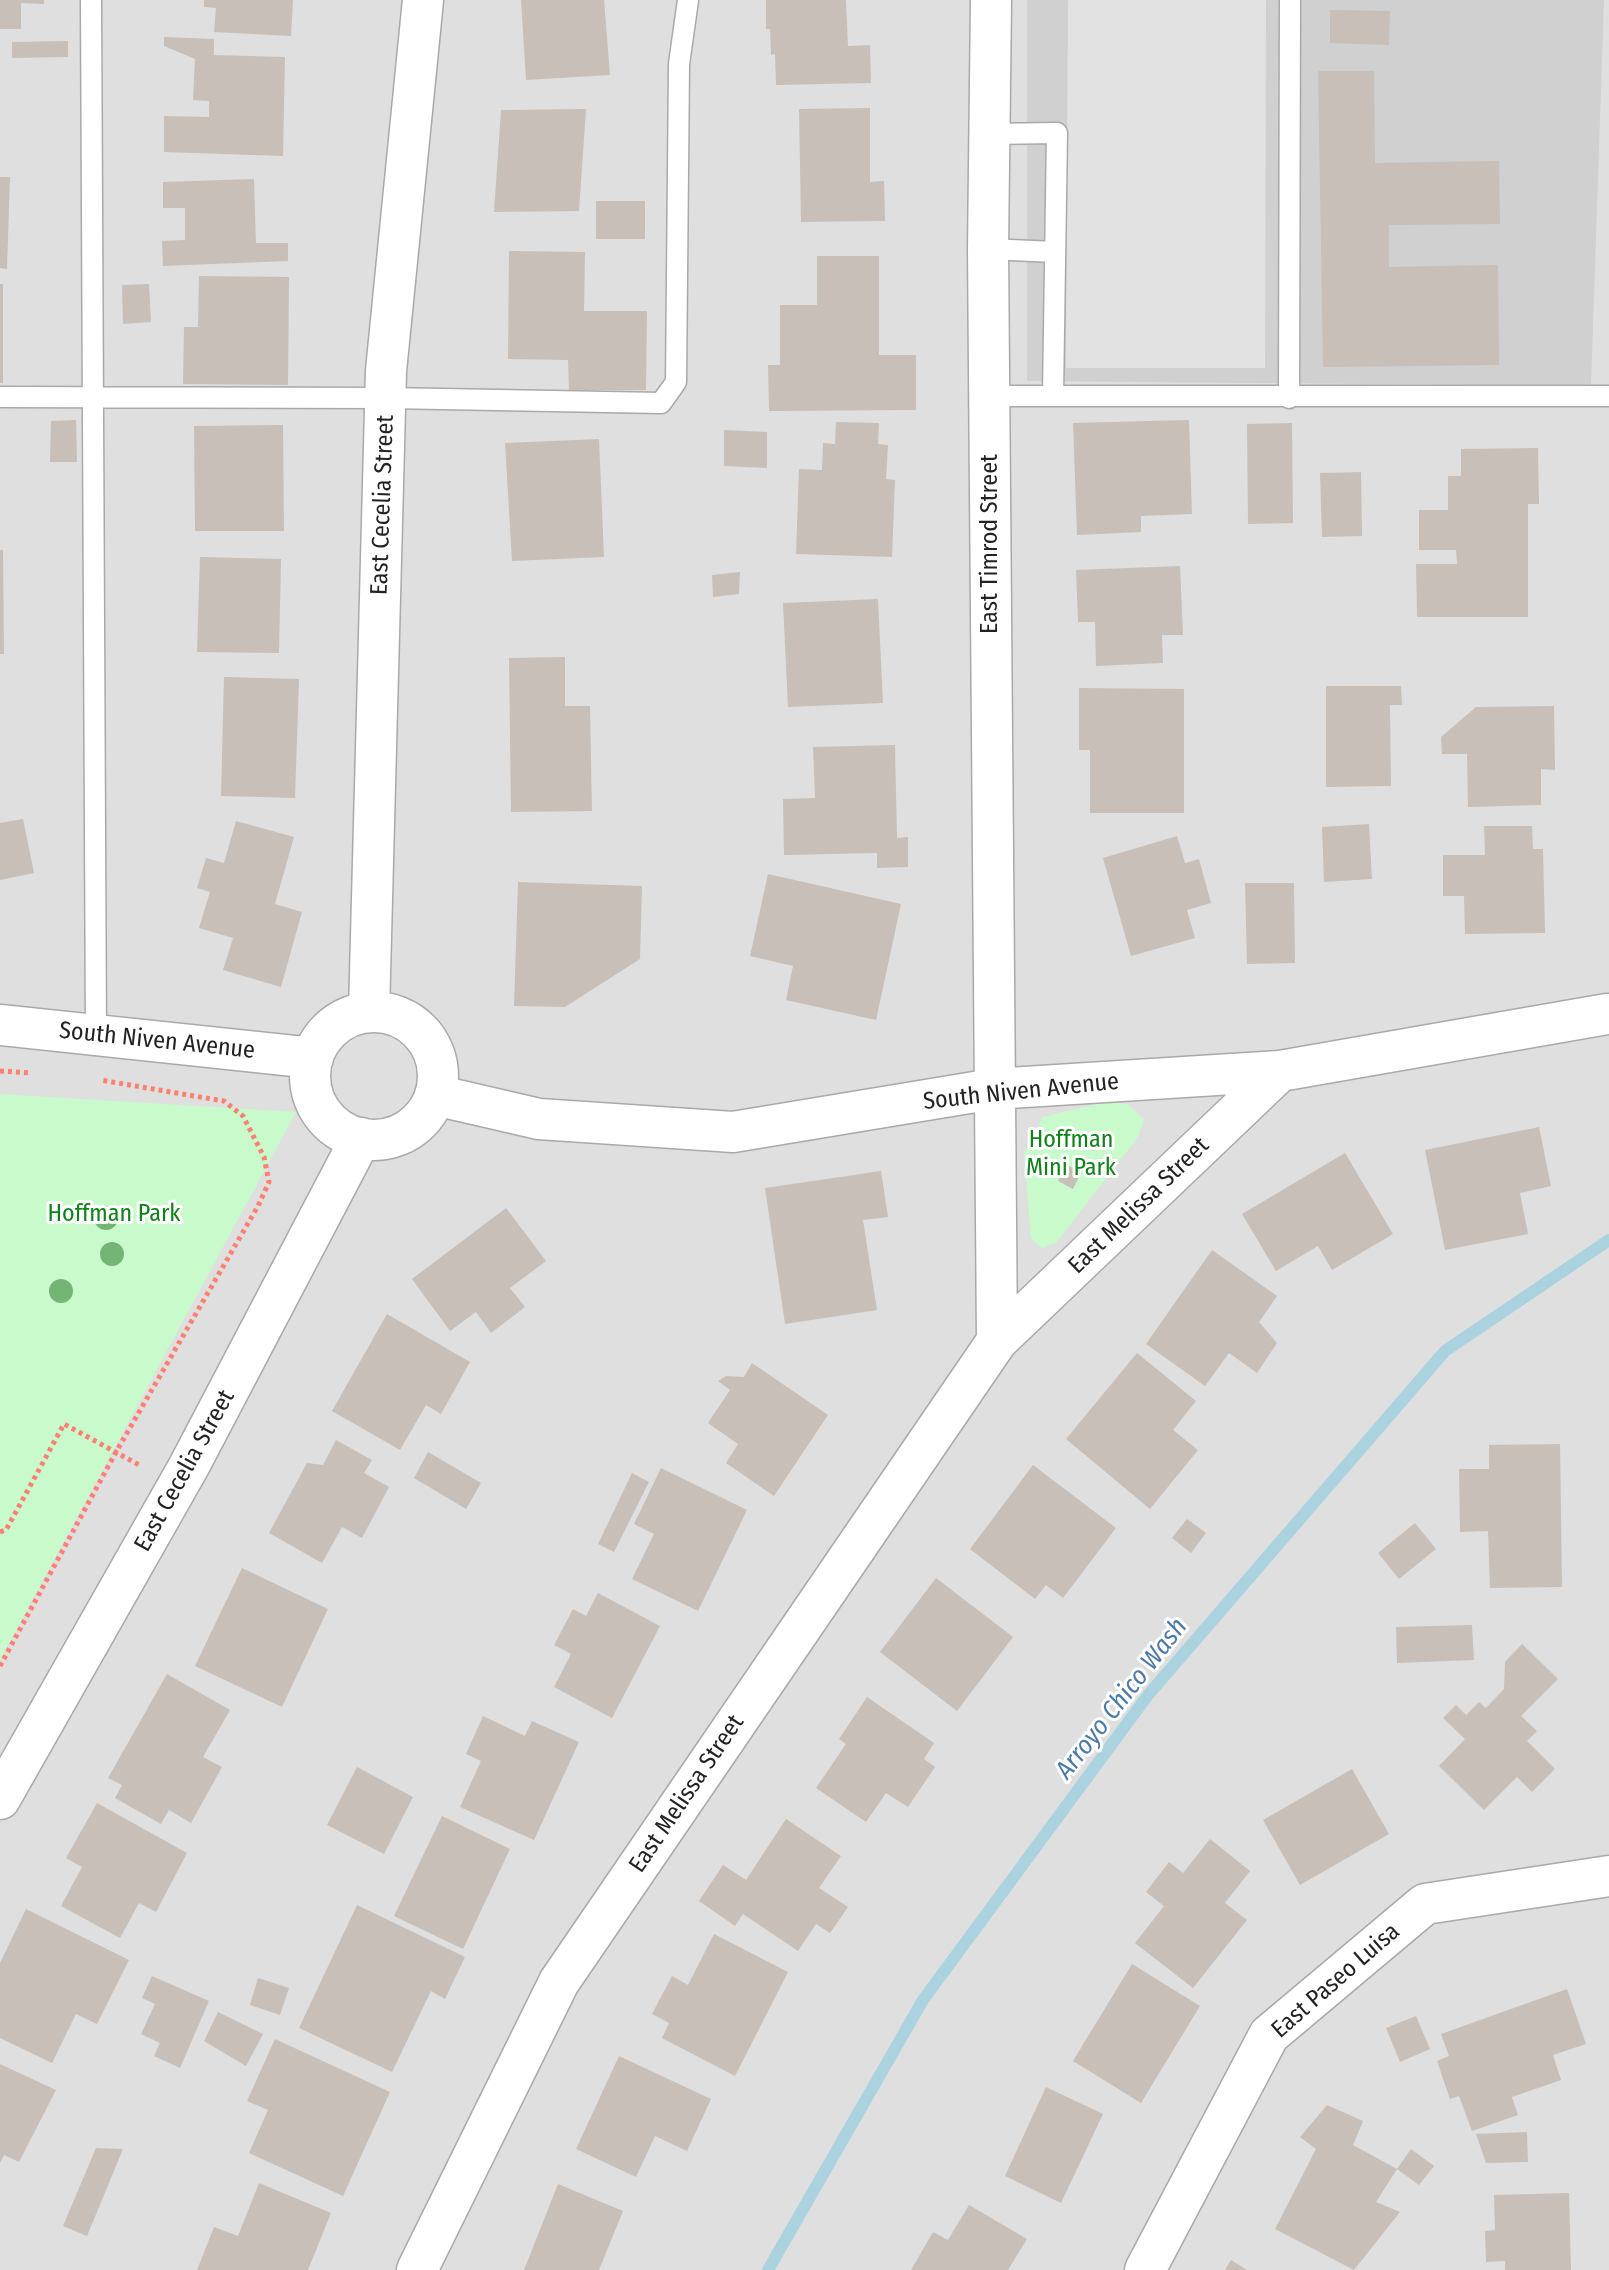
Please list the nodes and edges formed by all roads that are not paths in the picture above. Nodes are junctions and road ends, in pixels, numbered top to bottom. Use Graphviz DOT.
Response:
graph roads {
  1 [pos="91,0"];
  2 [pos="423,0"];
  3 [pos="688,0"];
  4 [pos="991,0"];
  5 [pos="1290,0"];
  6 [pos="989,134"];
  7 [pos="988,249"];
  8 [pos="1055,252"];
  9 [pos="1053,395"];
  10 [pos="989,396"];
  11 [pos="1609,396"];
  12 [pos="0,397"];
  13 [pos="92,397"];
  14 [pos="387,398"];
  15 [pos="1289,398"];
  16 [pos="369,1012"];
  17 [pos="1608,1019"];
  18 [pos="0,1025"];
  19 [pos="96,1036"];
  20 [pos="313,1058"];
  21 [pos="1280,1071"];
  22 [pos="993,1089"];
  23 [pos="435,1095"];
  24 [pos="361,1138"];
  25 [pos="997,1341"];
  26 [pos="0,1799"];
  27 [pos="1609,1876"];
  28 [pos="417,2270"];
  29 [pos="1145,2270"];
  1 -- 13 [label="lane"];
  2 -- 14 [label="street, East Cecelia Street"];
  3 -- 14 [label="lane"];
  4 -- 6 [label="street, East Timrod Street"];
  5 -- 15 [label="lane"];
  6 -- 7 [label="street, East Timrod Street"];
  6 -- 8 [label="lane"];
  7 -- 8 [label="lane"];
  7 -- 10 [label="street, East Timrod Street"];
  8 -- 9 [label="lane"];
  9 -- 10 [label="lane"];
  9 -- 15 [label="lane"];
  10 -- 22 [label="street, East Timrod Street"];
  11 -- 15 [label="lane"];
  12 -- 13 [label="lane"];
  13 -- 14 [label="lane"];
  13 -- 19 [label="lane"];
  14 -- 16 [label="street, East Cecelia Street"];
  16 -- 20 [label="street"];
  16 -- 23 [label="street"];
  17 -- 21 [label="street, South Niven Avenue"];
  18 -- 19 [label="street, South Niven Avenue"];
  19 -- 20 [label="street, South Niven Avenue"];
  20 -- 24 [label="street"];
  21 -- 22 [label="street, South Niven Avenue"];
  21 -- 25 [label="street, East Melissa Street"];
  22 -- 23 [label="street, South Niven Avenue"];
  22 -- 25 [label="street"];
  23 -- 24 [label="street"];
  24 -- 26 [label="street, East Cecelia Street"];
  25 -- 28 [label="street, East Melissa Street"];
  27 -- 29 [label="street, East Paseo Luisa"];
}
